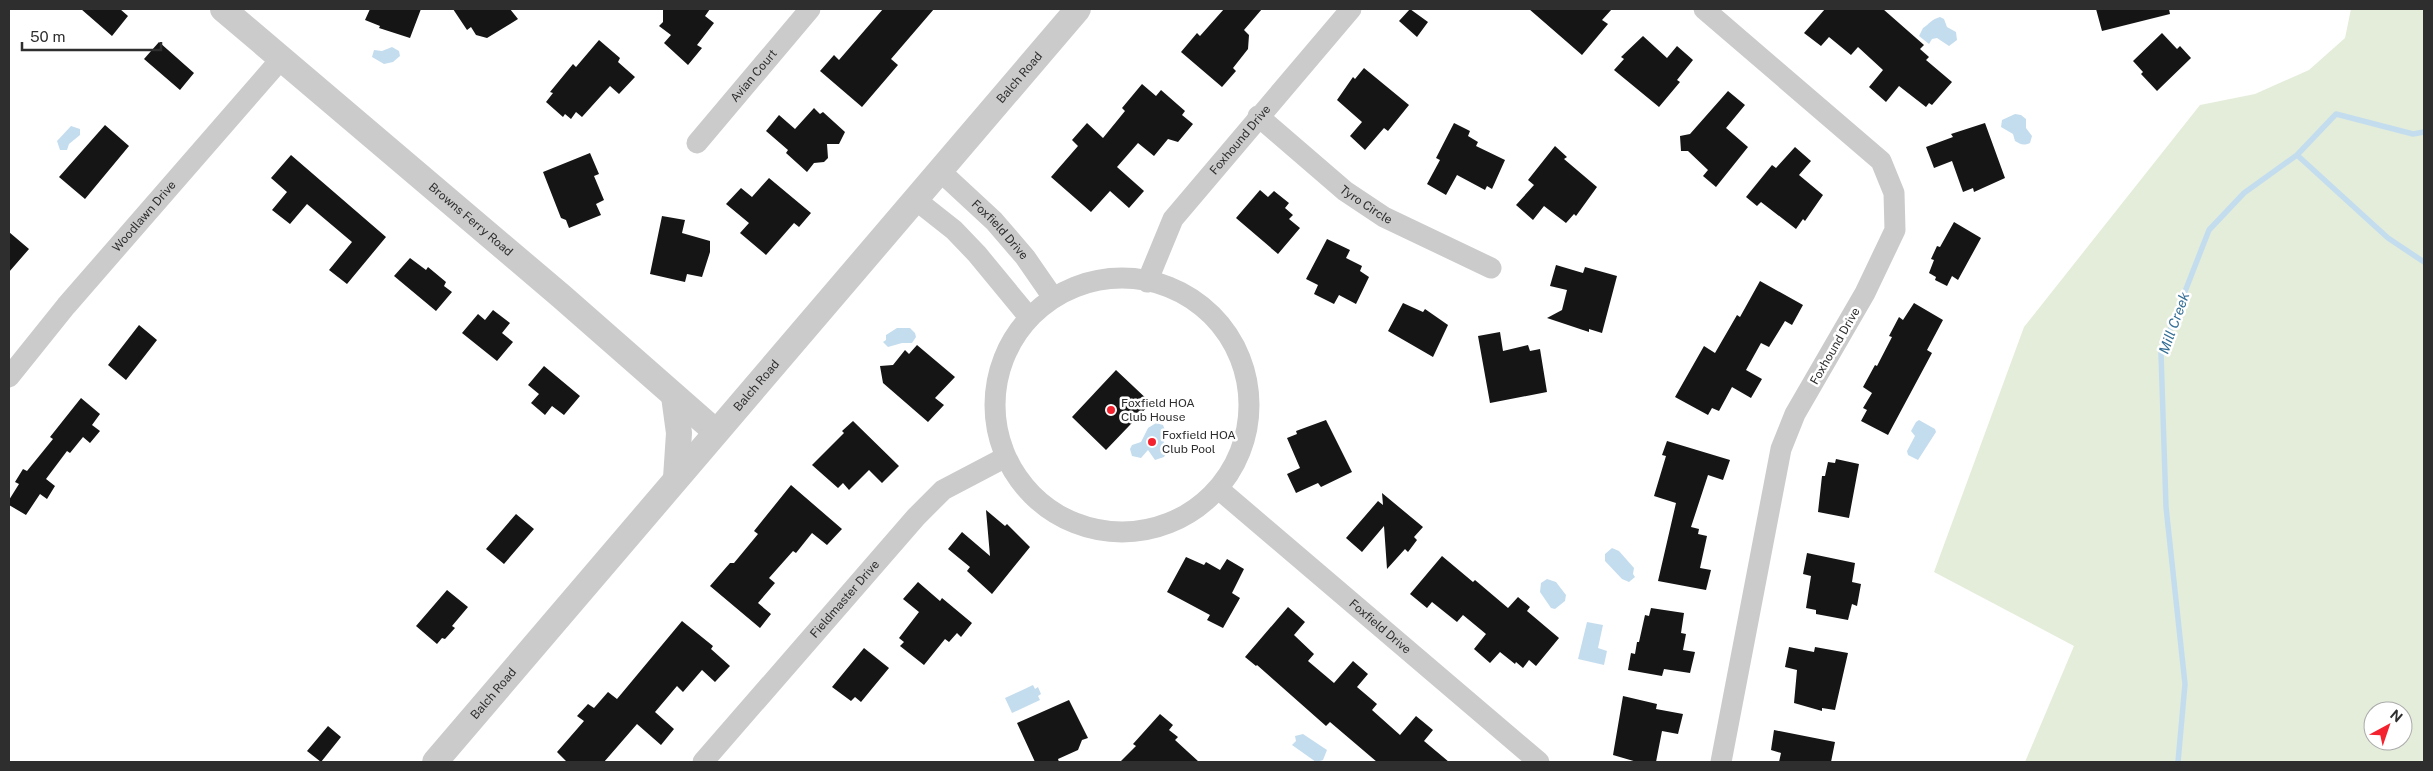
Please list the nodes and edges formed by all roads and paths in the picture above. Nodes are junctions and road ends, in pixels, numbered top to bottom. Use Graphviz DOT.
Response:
graph roads {
  1 [pos="223,9"];
  2 [pos="810,9"];
  3 [pos="1078,9"];
  4 [pos="1351,9"];
  5 [pos="1704,9"];
  6 [pos="281,59"];
  7 [pos="1258,116"];
  8 [pos="697,143"];
  9 [pos="940,171"];
  10 [pos="916,200"];
  11 [pos="1491,268"];
  12 [pos="1147,282"];
  13 [pos="1052,296"];
  14 [pos="1028,316"];
  15 [pos="9,377"];
  16 [pos="674,396"];
  17 [pos="716,432"];
  18 [pos="1004,458"];
  19 [pos="676,478"];
  20 [pos="1221,491"];
  21 [pos="435,762"];
  22 [pos="703,762"];
  23 [pos="1539,762"];
  24 [pos="1721,762"];
  1 -- 6 [label="street, Browns Ferry Road"];
  2 -- 8 [label="street, Avian Court"];
  3 -- 9 [label="street, Balch Road"];
  4 -- 7 [label="street, Foxhound Drive"];
  5 -- 24 [label="street, Foxhound Drive"];
  6 -- 15 [label="street, Woodlawn Drive"];
  6 -- 16 [label="street, Browns Ferry Road"];
  7 -- 11 [label="street, Tyro Circle"];
  7 -- 12 [label="street, Foxhound Drive"];
  9 -- 10 [label="street, Balch Road"];
  9 -- 13 [label="street, Foxfield Drive"];
  10 -- 14 [label="street"];
  10 -- 17 [label="street, Balch Road"];
  12 -- 13 [label="street"];
  12 -- 20 [label="street"];
  13 -- 14 [label="street"];
  14 -- 18 [label="street"];
  16 -- 17 [label="street, Browns Ferry Road"];
  16 -- 19 [label="street"];
  17 -- 19 [label="street, Balch Road"];
  18 -- 20 [label="street"];
  18 -- 22 [label="street, Fieldmaster Drive"];
  19 -- 21 [label="street, Balch Road"];
  20 -- 23 [label="street, Foxfield Drive"];
}
